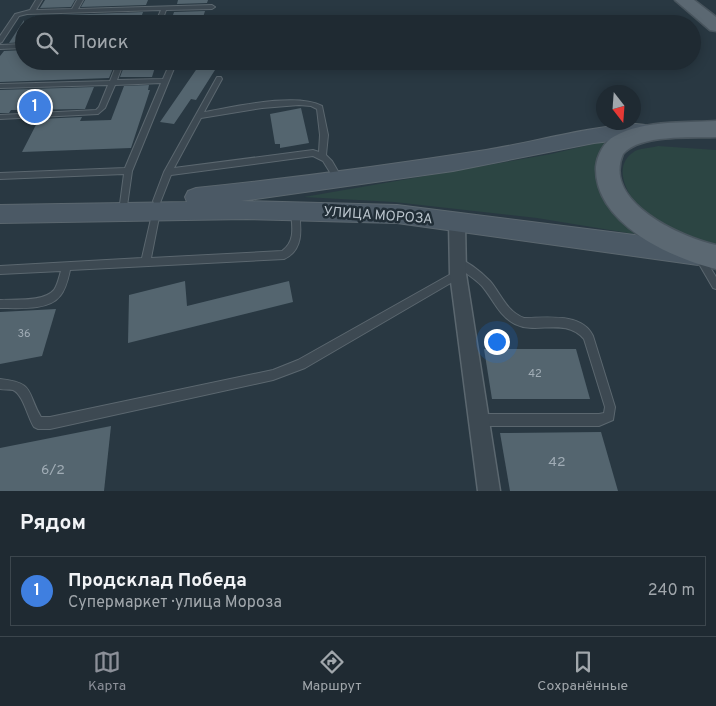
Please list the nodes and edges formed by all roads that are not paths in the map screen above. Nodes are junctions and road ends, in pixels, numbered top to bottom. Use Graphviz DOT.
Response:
graph roads {
  1 [pos="39,0"];
  2 [pos="80,0"];
  3 [pos="684,0"];
  4 [pos="212,8"];
  5 [pos="164,9"];
  6 [pos="74,11"];
  7 [pos="32,12"];
  8 [pos="17,15"];
  9 [pos="162,15"];
  10 [pos="15,18"];
  11 [pos="713,25"];
  12 [pos="0,41"];
  13 [pos="15,46"];
  14 [pos="0,47"];
  15 [pos="118,70"];
  16 [pos="170,70"];
  17 [pos="219,79"];
  18 [pos="166,81"];
  19 [pos="112,82"];
  20 [pos="0,86"];
  21 [pos="198,116"];
  22 [pos="0,117"];
  23 [pos="716,129"];
  24 [pos="660,133"];
  25 [pos="716,141"];
  26 [pos="322,154"];
  27 [pos="128,171"];
  28 [pos="168,172"];
  29 [pos="0,176"];
  30 [pos="339,180"];
  31 [pos="124,204"];
  32 [pos="157,206"];
  33 [pos="295,211"];
  34 [pos="55,212"];
  35 [pos="0,214"];
  36 [pos="457,223"];
  37 [pos="707,256"];
  38 [pos="146,262"];
  39 [pos="67,267"];
  40 [pos="458,268"];
  41 [pos="0,270"];
  42 [pos="716,285"];
  43 [pos="0,304"];
  44 [pos="0,384"];
  45 [pos="478,420"];
  46 [pos="488,491"];
  1 -- 7 [label="lane"];
  2 -- 6 [label="lane"];
  3 -- 11 [label="main road"];
  4 -- 5 [label="lane"];
  5 -- 6 [label="lane"];
  5 -- 9 [label="lane"];
  6 -- 7 [label="lane"];
  7 -- 8 [label="lane"];
  10 -- 12 [label="lane"];
  13 -- 14 [label="lane"];
  15 -- 19 [label="lane"];
  16 -- 18 [label="lane"];
  17 -- 21 [label="lane"];
  18 -- 19 [label="lane"];
  18 -- 27 [label="lane"];
  19 -- 20 [label="lane"];
  19 -- 22 [label="lane"];
  21 -- 26 [label="lane"];
  21 -- 28 [label="lane"];
  23 -- 24 [label="main road"];
  24 -- 25 [label="main road"];
  24 -- 30 [label="main road, УЛИЦА МОРОЗА"];
  24 -- 37 [label="main road"];
  26 -- 28 [label="lane"];
  26 -- 30 [label="lane"];
  27 -- 29 [label="lane"];
  27 -- 31 [label="lane"];
  28 -- 32 [label="lane"];
  30 -- 32 [label="main road, УЛИЦА МОРОЗА"];
  31 -- 32 [label="main road, УЛИЦА МОРОЗА"];
  31 -- 34 [label="main road, УЛИЦА МОРОЗА"];
  32 -- 33 [label="main road, УЛИЦА МОРОЗА"];
  32 -- 34 [label="main road, УЛИЦА МОРОЗА"];
  32 -- 38 [label="lane"];
  33 -- 36 [label="main road, УЛИЦА МОРОЗА"];
  33 -- 38 [label="lane"];
  34 -- 35 [label="main road, УЛИЦА МОРОЗА"];
  36 -- 37 [label="main road, УЛИЦА МОРОЗА"];
  36 -- 40 [label="street"];
  37 -- 42 [label="lane"];
  38 -- 39 [label="lane"];
  39 -- 41 [label="lane"];
  39 -- 43 [label="lane"];
  40 -- 44 [label="lane"];
  40 -- 45 [label="street"];
  40 -- 45 [label="lane"];
  45 -- 46 [label="street"];
}
